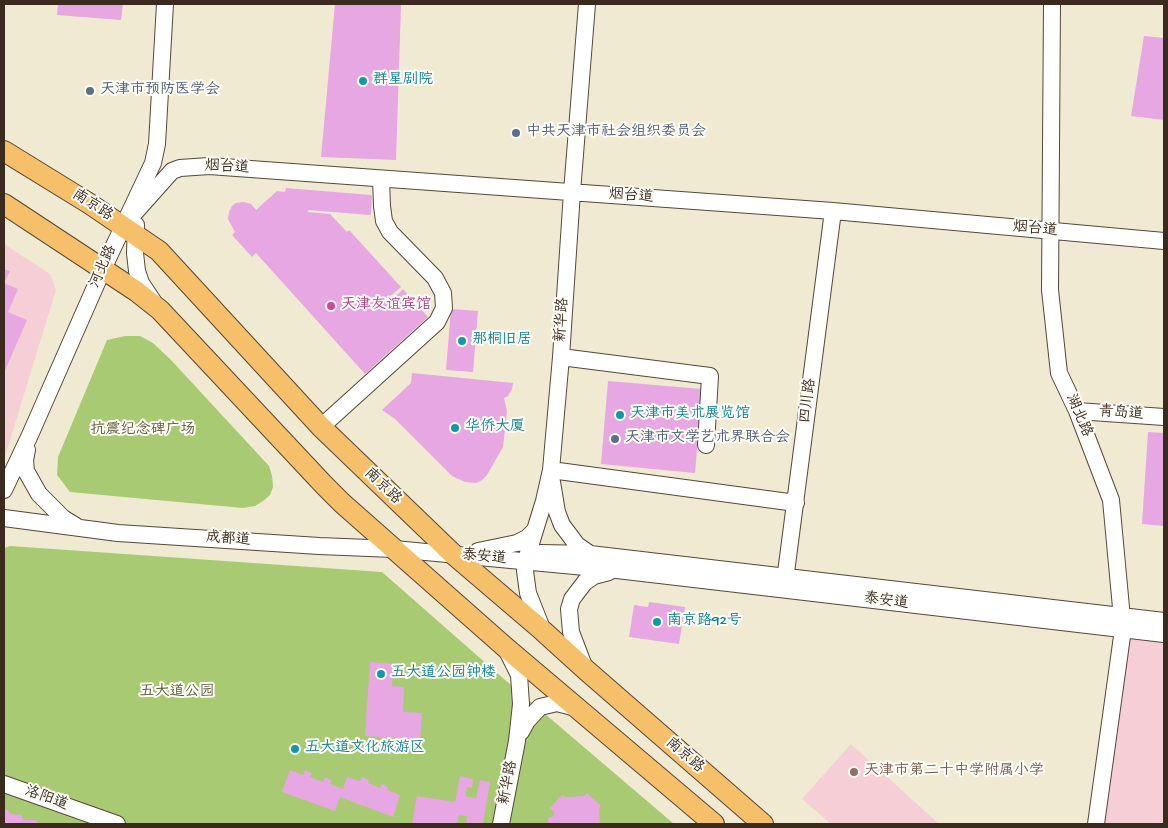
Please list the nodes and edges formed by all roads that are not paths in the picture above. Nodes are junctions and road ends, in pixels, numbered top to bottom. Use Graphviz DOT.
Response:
graph roads {
  1 [pos="165,4"];
  2 [pos="587,4"];
  3 [pos="1052,4"];
  4 [pos="4,151"];
  5 [pos="150,170"];
  6 [pos="165,178"];
  7 [pos="381,179"];
  8 [pos="572,192"];
  9 [pos="4,204"];
  10 [pos="141,205"];
  11 [pos="833,211"];
  12 [pos="129,231"];
  13 [pos="1050,231"];
  14 [pos="1164,241"];
  15 [pos="103,270"];
  16 [pos="160,310"];
  17 [pos="561,357"];
  18 [pos="1077,411"];
  19 [pos="1164,417"];
  20 [pos="321,427"];
  21 [pos="30,435"];
  22 [pos="706,446"];
  23 [pos="551,470"];
  24 [pos="4,490"];
  25 [pos="796,503"];
  26 [pos="4,518"];
  27 [pos="80,529"];
  28 [pos="534,531"];
  29 [pos="394,549"];
  30 [pos="590,554"];
  31 [pos="454,556"];
  32 [pos="527,557"];
  33 [pos="617,570"];
  34 [pos="785,584"];
  35 [pos="1164,621"];
  36 [pos="1122,622"];
  37 [pos="543,630"];
  38 [pos="1164,634"];
  39 [pos="505,647"];
  40 [pos="586,670"];
  41 [pos="576,708"];
  42 [pos="517,741"];
  43 [pos="4,784"];
  44 [pos="117,824"];
  45 [pos="501,824"];
  46 [pos="714,824"];
  47 [pos="763,824"];
  48 [pos="1096,824"];
  1 -- 5 [label="street, 河北路"];
  2 -- 8 [label="street, 新华路"];
  3 -- 13 [label="street, 湖北路"];
  4 -- 12 [label="main road, 南京路"];
  5 -- 10 [label="street"];
  5 -- 12 [label="street, 河北路"];
  6 -- 7 [label="street, 烟台道"];
  6 -- 10 [label="street, 烟台道"];
  6 -- 12 [label="street"];
  7 -- 8 [label="street, 烟台道"];
  7 -- 20 [label="street"];
  8 -- 11 [label="street, 烟台道"];
  8 -- 17 [label="street, 新华路"];
  9 -- 15 [label="main road"];
  10 -- 12 [label="street, 烟台道"];
  11 -- 13 [label="street, 烟台道"];
  11 -- 25 [label="street, 四川路"];
  12 -- 15 [label="street, 河北路"];
  12 -- 16 [label="street"];
  12 -- 20 [label="main road, 南京路"];
  13 -- 14 [label="street, 烟台道"];
  13 -- 18 [label="street, 湖北路"];
  15 -- 16 [label="main road"];
  15 -- 21 [label="street, 河北路"];
  16 -- 29 [label="main road"];
  17 -- 22 [label="street"];
  17 -- 23 [label="street, 新华路"];
  18 -- 19 [label="street, 青岛道"];
  18 -- 36 [label="street, 湖北路"];
  20 -- 31 [label="main road, 南京路"];
  21 -- 24 [label="street, 河北路"];
  21 -- 27 [label="street"];
  23 -- 25 [label="street"];
  23 -- 28 [label="street, 新华路"];
  23 -- 30 [label="street"];
  25 -- 34 [label="street, 四川路"];
  26 -- 27 [label="street, 成都道"];
  27 -- 29 [label="street, 成都道"];
  28 -- 31 [label="street"];
  28 -- 32 [label="street, 新华路"];
  29 -- 31 [label="street, 成都道"];
  29 -- 39 [label="main road"];
  30 -- 32 [label="street, 泰安道"];
  30 -- 34 [label="street, 泰安道"];
  31 -- 32 [label="street, 泰安道"];
  31 -- 37 [label="main road, 南京路"];
  32 -- 33 [label="street, 泰安道"];
  32 -- 37 [label="street, 新华路"];
  33 -- 34 [label="street, 泰安道"];
  33 -- 40 [label="street"];
  34 -- 36 [label="street, 泰安道"];
  35 -- 36 [label="street, 泰安道"];
  36 -- 38 [label="street, 泰安道"];
  36 -- 48 [label="street, 湖北路"];
  37 -- 40 [label="main road, 南京路"];
  39 -- 41 [label="main road"];
  39 -- 42 [label="street, 新华路"];
  40 -- 47 [label="main road, 南京路"];
  41 -- 42 [label="street, 新华路"];
  41 -- 46 [label="main road"];
  42 -- 45 [label="street, 新华路"];
  43 -- 44 [label="street, 洛阳道"];
}
